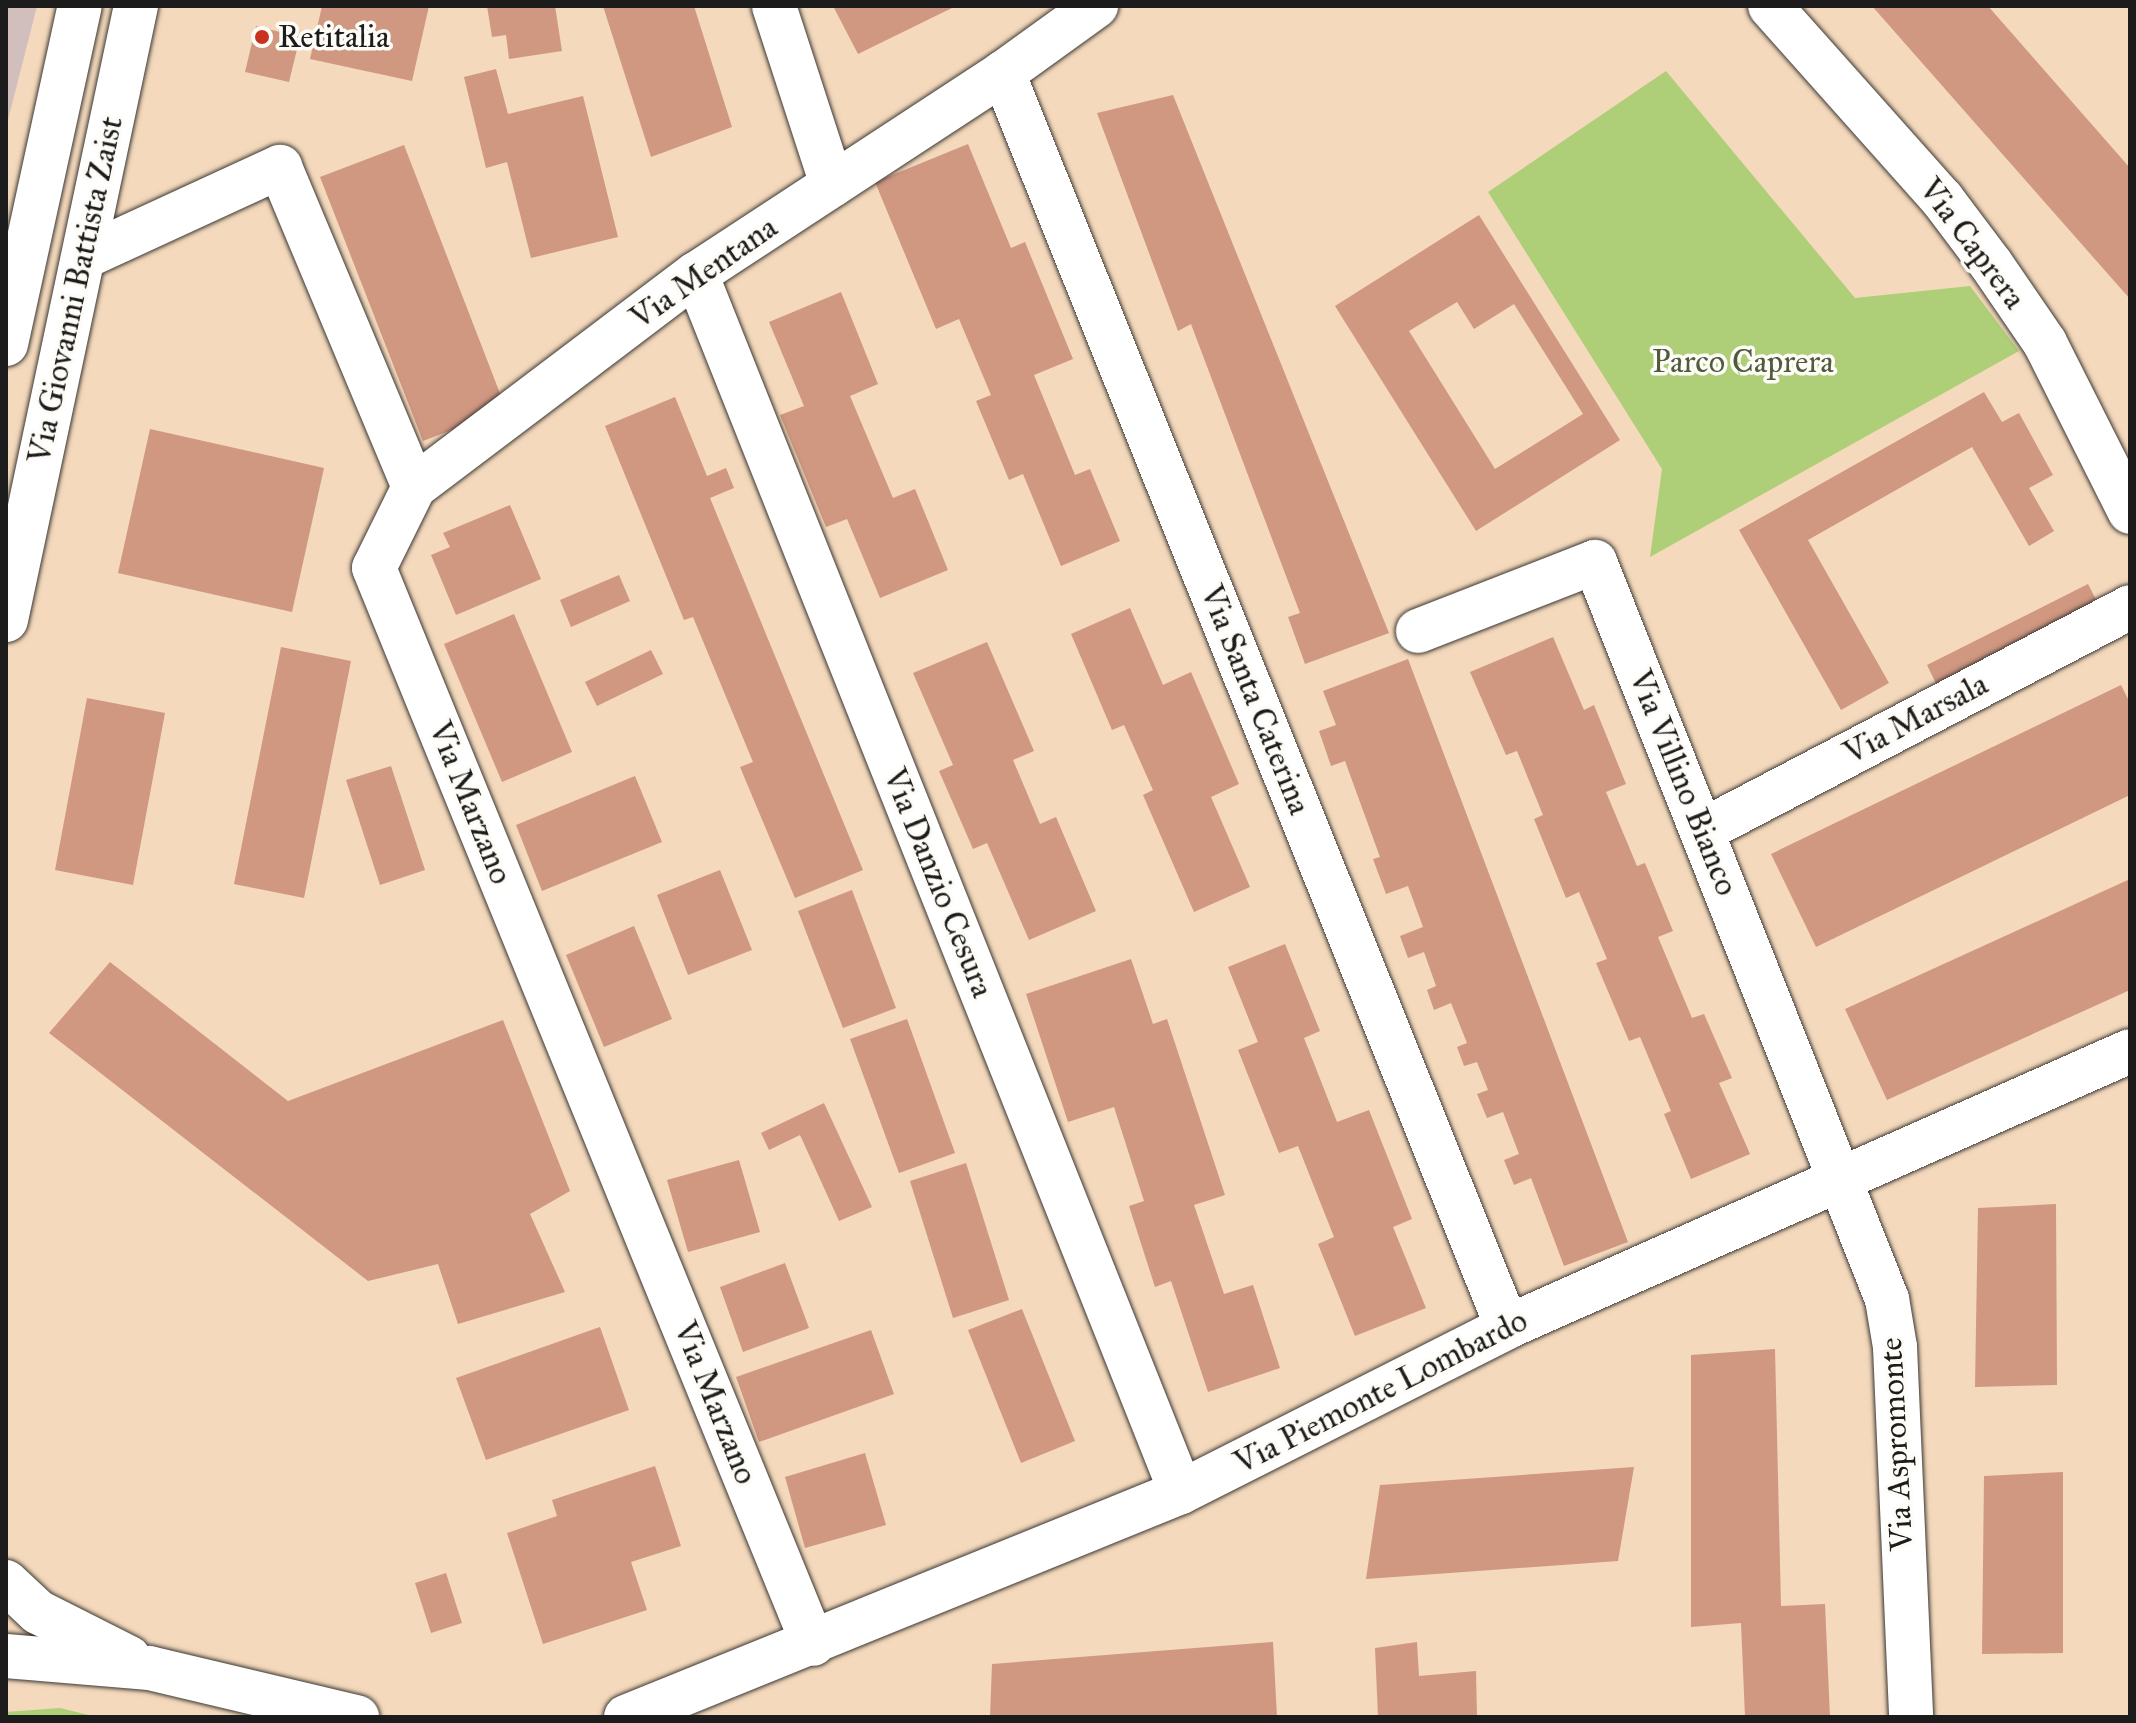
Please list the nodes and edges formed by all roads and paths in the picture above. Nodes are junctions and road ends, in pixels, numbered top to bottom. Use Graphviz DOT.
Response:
graph roads {
  1 [pos="80,6"];
  2 [pos="136,6"];
  3 [pos="774,6"];
  4 [pos="1096,6"];
  5 [pos="1770,6"];
  6 [pos="1003,73"];
  7 [pos="832,185"];
  8 [pos="84,257"];
  9 [pos="696,274"];
  10 [pos="6,344"];
  11 [pos="414,487"];
  12 [pos="2130,512"];
  13 [pos="2130,607"];
  14 [pos="6,620"];
  15 [pos="1418,631"];
  16 [pos="1702,831"];
  17 [pos="2130,1051"];
  18 [pos="1843,1179"];
  19 [pos="1507,1327"];
  20 [pos="1181,1492"];
  21 [pos="6,1582"];
  22 [pos="813,1644"];
  23 [pos="6,1656"];
  24 [pos="149,1668"];
  25 [pos="357,1717"];
  26 [pos="626,1717"];
  27 [pos="1911,1717"];
  1 -- 10 [label="street, Via Giovanni Battista Zaist"];
  2 -- 8 [label="street, Via Giovanni Battista Zaist"];
  3 -- 7 [label="street"];
  4 -- 6 [label="street"];
  5 -- 12 [label="street, Via Caprera"];
  6 -- 7 [label="street, Via Mentana"];
  6 -- 19 [label="street, Via Santa Caterina"];
  7 -- 9 [label="street, Via Mentana"];
  8 -- 11 [label="street"];
  8 -- 14 [label="street, Via Giovanni Battista Zaist"];
  9 -- 11 [label="street, Via Mentana"];
  9 -- 20 [label="street, Via Danzio Cesura"];
  11 -- 22 [label="street, Via Marzano"];
  13 -- 16 [label="street, Via Marsala"];
  15 -- 16 [label="street, Via Villino Bianco"];
  16 -- 18 [label="street, Via Villino Bianco"];
  17 -- 18 [label="street, Via Piemonte Lombardo"];
  18 -- 19 [label="street, Via Piemonte Lombardo"];
  18 -- 27 [label="street, Via Aspromonte"];
  19 -- 20 [label="street, Via Piemonte Lombardo"];
  20 -- 22 [label="street, Via Piemonte Lombardo"];
  21 -- 24 [label="street"];
  22 -- 26 [label="street, Via Piemonte Lombardo"];
  23 -- 24 [label="street"];
  24 -- 25 [label="street"];
}
